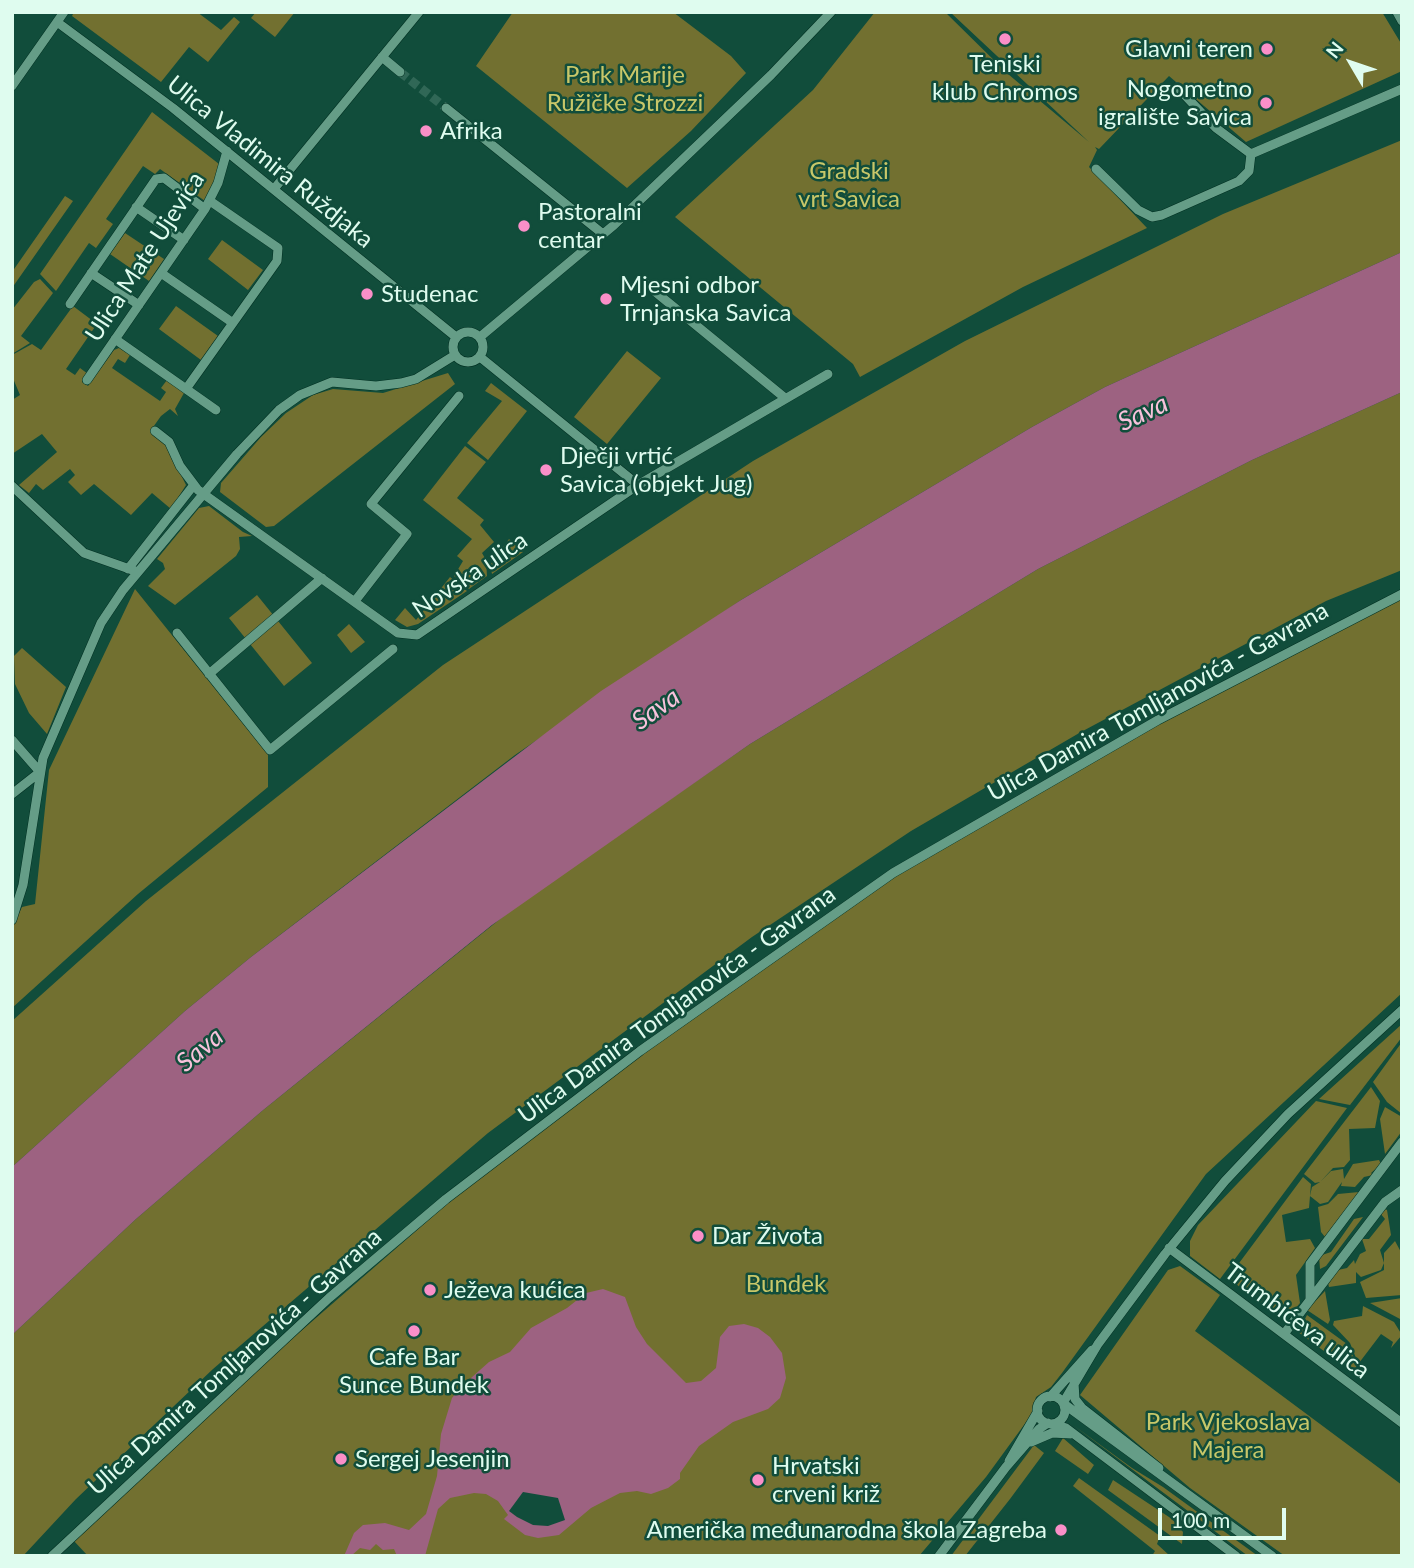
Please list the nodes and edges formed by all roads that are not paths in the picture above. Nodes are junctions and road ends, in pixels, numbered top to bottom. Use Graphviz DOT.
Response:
graph roads {
  1 [pos="64,12"];
  2 [pos="419,12"];
  3 [pos="1397,12"];
  4 [pos="829,13"];
  5 [pos="1402,20"];
  6 [pos="57,22"];
  7 [pos="383,57"];
  8 [pos="400,72"];
  9 [pos="12,86"];
  10 [pos="1177,87"];
  11 [pos="1402,89"];
  12 [pos="446,108"];
  13 [pos="227,151"];
  14 [pos="1251,154"];
  15 [pos="1096,169"];
  16 [pos="274,189"];
  17 [pos="207,205"];
  18 [pos="136,207"];
  19 [pos="603,234"];
  20 [pos="184,240"];
  21 [pos="91,273"];
  22 [pos="161,274"];
  23 [pos="642,281"];
  24 [pos="71,304"];
  25 [pos="139,305"];
  26 [pos="233,323"];
  27 [pos="456,337"];
  28 [pos="480,337"];
  29 [pos="115,339"];
  30 [pos="455,355"];
  31 [pos="480,357"];
  32 [pos="828,374"];
  33 [pos="87,380"];
  34 [pos="186,389"];
  35 [pos="459,396"];
  36 [pos="785,398"];
  37 [pos="216,410"];
  38 [pos="155,431"];
  39 [pos="638,485"];
  40 [pos="12,486"];
  41 [pos="193,486"];
  42 [pos="203,494"];
  43 [pos="133,570"];
  44 [pos="322,579"];
  45 [pos="1402,594"];
  46 [pos="355,601"];
  47 [pos="177,633"];
  48 [pos="393,649"];
  49 [pos="208,674"];
  50 [pos="13,742"];
  51 [pos="40,772"];
  52 [pos="12,794"];
  53 [pos="12,920"];
  54 [pos="1402,1010"];
  55 [pos="1402,1142"];
  56 [pos="1402,1190"];
  57 [pos="1169,1248"];
  58 [pos="1310,1300"];
  59 [pos="1283,1334"];
  60 [pos="1098,1344"];
  61 [pos="1074,1382"];
  62 [pos="1049,1397"];
  63 [pos="1063,1404"];
  64 [pos="1038,1411"];
  65 [pos="1402,1423"];
  66 [pos="1051,1424"];
  67 [pos="1075,1435"];
  68 [pos="1024,1447"];
  69 [pos="1006,1467"];
  70 [pos="1181,1489"];
  71 [pos="52,1556"];
  72 [pos="939,1556"];
  73 [pos="1236,1556"];
  74 [pos="1272,1556"];
  1 -- 6 [label="street"];
  2 -- 7 [label="street"];
  3 -- 5 [label="street"];
  4 -- 19 [label="street"];
  6 -- 9 [label="street"];
  6 -- 13 [label="street, Ulica Vladimira Ruždjaka"];
  7 -- 8 [label="street"];
  7 -- 16 [label="street"];
  10 -- 14 [label="street"];
  11 -- 14 [label="street"];
  12 -- 19 [label="street"];
  13 -- 16 [label="street, Ulica Vladimira Ruždjaka"];
  13 -- 17 [label="street, Ulica Mate Ujevića"];
  14 -- 15 [label="street"];
  16 -- 27 [label="street, Ulica Vladimira Ruždjaka"];
  17 -- 18 [label="street"];
  17 -- 20 [label="street, Ulica Mate Ujevića"];
  17 -- 26 [label="street"];
  18 -- 20 [label="street"];
  18 -- 21 [label="street"];
  19 -- 28 [label="street"];
  20 -- 22 [label="street, Ulica Mate Ujevića"];
  21 -- 24 [label="street"];
  21 -- 25 [label="street"];
  22 -- 25 [label="street, Ulica Mate Ujevića"];
  22 -- 26 [label="street"];
  23 -- 36 [label="street"];
  25 -- 29 [label="street, Ulica Mate Ujevića"];
  26 -- 34 [label="street"];
  27 -- 28 [label="street"];
  27 -- 30 [label="street"];
  28 -- 31 [label="street"];
  29 -- 33 [label="street, Ulica Mate Ujevića"];
  29 -- 34 [label="street"];
  30 -- 31 [label="street"];
  30 -- 42 [label="street"];
  31 -- 39 [label="street"];
  32 -- 36 [label="street"];
  34 -- 37 [label="street"];
  35 -- 46 [label="street"];
  36 -- 39 [label="street"];
  38 -- 41 [label="street"];
  39 -- 46 [label="street, Novska ulica"];
  40 -- 43 [label="street"];
  41 -- 42 [label="street, Novska ulica"];
  41 -- 43 [label="street"];
  42 -- 43 [label="street"];
  42 -- 44 [label="street, Novska ulica"];
  43 -- 51 [label="street"];
  44 -- 46 [label="street, Novska ulica"];
  44 -- 49 [label="street"];
  45 -- 71 [label="street, Ulica Damira Tomljanovića - Gavrana"];
  47 -- 49 [label="street"];
  48 -- 49 [label="street"];
  50 -- 51 [label="street"];
  51 -- 52 [label="street"];
  51 -- 53 [label="street"];
  54 -- 57 [label="street"];
  55 -- 58 [label="street"];
  56 -- 58 [label="street"];
  57 -- 59 [label="street, Trumbićeva ulica"];
  57 -- 60 [label="street"];
  58 -- 59 [label="street"];
  59 -- 65 [label="street, Trumbićeva ulica"];
  60 -- 61 [label="street"];
  60 -- 62 [label="street"];
  61 -- 63 [label="street"];
  61 -- 70 [label="street"];
  62 -- 63 [label="street"];
  62 -- 64 [label="street"];
  63 -- 66 [label="street"];
  63 -- 70 [label="street"];
  64 -- 66 [label="street"];
  64 -- 69 [label="street"];
  66 -- 67 [label="street"];
  66 -- 68 [label="street"];
  67 -- 68 [label="street"];
  67 -- 73 [label="street"];
  68 -- 69 [label="street"];
  69 -- 72 [label="street"];
  70 -- 74 [label="street"];
}
